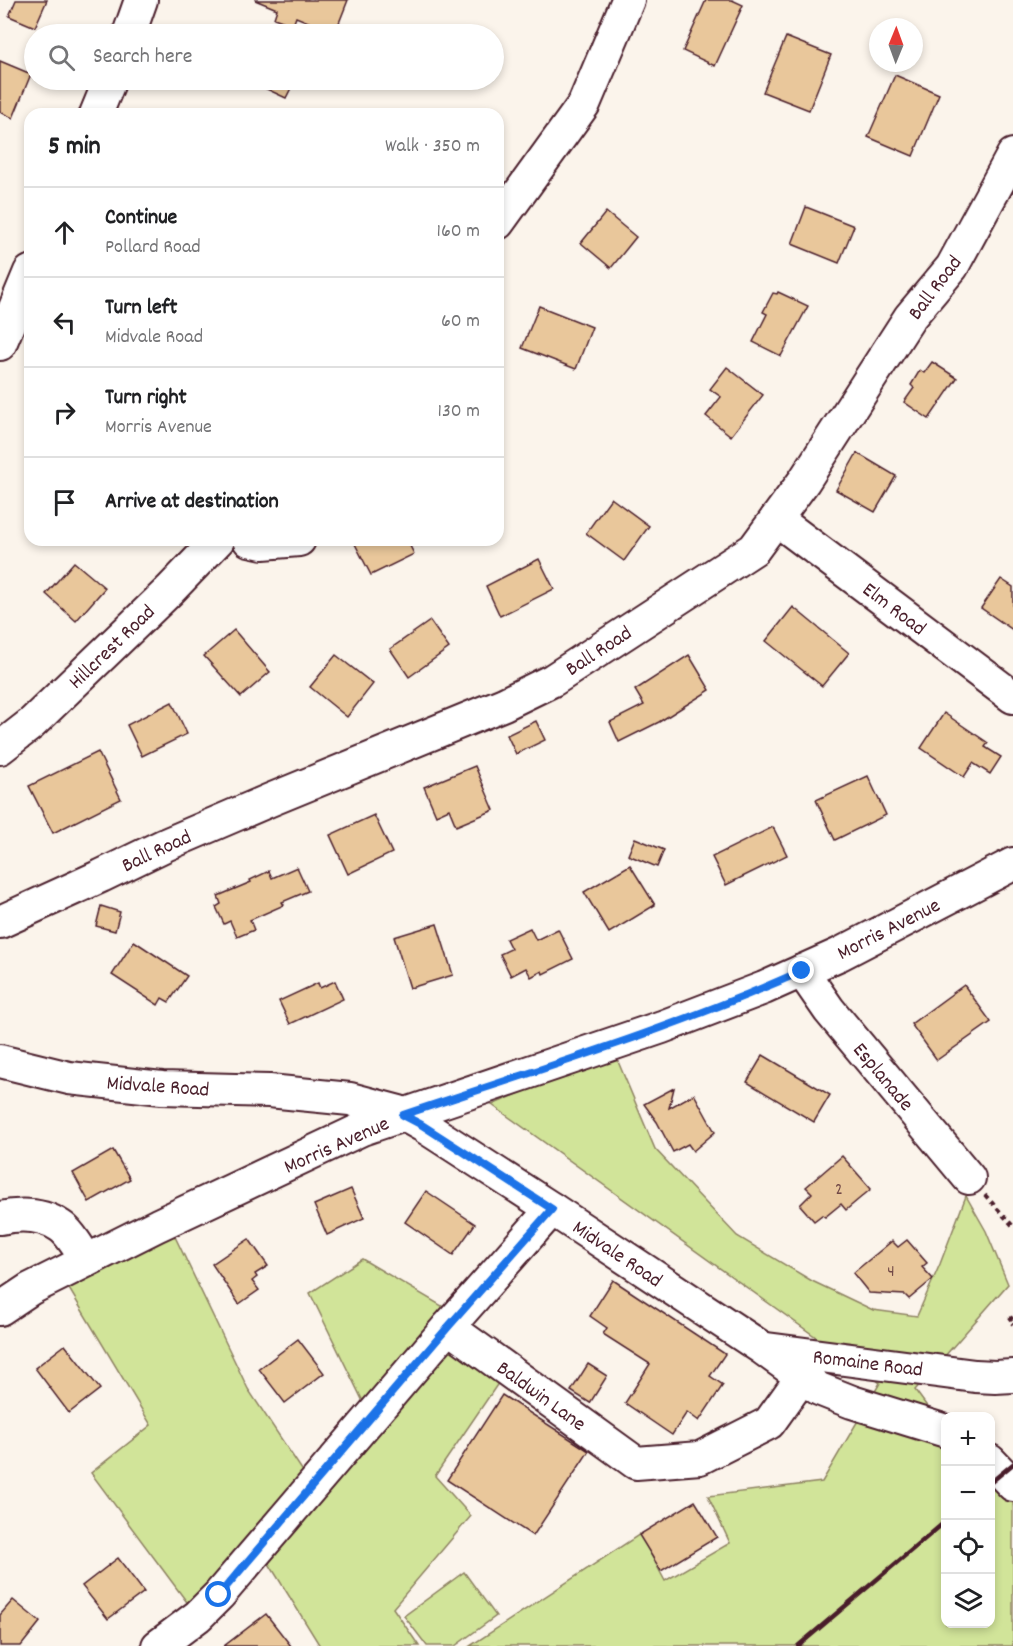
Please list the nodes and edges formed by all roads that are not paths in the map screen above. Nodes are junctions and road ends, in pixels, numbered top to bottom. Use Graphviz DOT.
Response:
graph roads {
  1 [pos="141,0"];
  2 [pos="628,0"];
  3 [pos="133,24"];
  4 [pos="106,90"];
  5 [pos="98,108"];
  6 [pos="1013,155"];
  7 [pos="504,216"];
  8 [pos="24,286"];
  9 [pos="0,344"];
  10 [pos="776,519"];
  11 [pos="212,546"];
  12 [pos="1013,696"];
  13 [pos="0,748"];
  14 [pos="1013,864"];
  15 [pos="0,922"];
  16 [pos="802,971"];
  17 [pos="0,1060"];
  18 [pos="403,1115"];
  19 [pos="969,1178"];
  20 [pos="552,1209"];
  21 [pos="0,1218"];
  22 [pos="87,1260"];
  23 [pos="0,1309"];
  24 [pos="448,1327"];
  25 [pos="762,1348"];
  26 [pos="1013,1376"];
  27 [pos="802,1377"];
  28 [pos="941,1430"];
  29 [pos="636,1463"];
  30 [pos="995,1466"];
  31 [pos="1013,1485"];
  32 [pos="158,1646"];
  1 -- 3 [label="street"];
  2 -- 7 [label="street"];
  4 -- 5 [label="street"];
  6 -- 10 [label="street, Ball Road"];
  8 -- 9 [label="street"];
  10 -- 12 [label="street, Elm Road"];
  10 -- 15 [label="street, Ball Road"];
  11 -- 13 [label="street, Hillcrest Road"];
  14 -- 16 [label="street, Morris Avenue"];
  16 -- 18 [label="street, Morris Avenue"];
  16 -- 19 [label="street, Esplanade"];
  17 -- 18 [label="street, Midvale Road"];
  18 -- 20 [label="street, Midvale Road"];
  18 -- 22 [label="street, Morris Avenue"];
  20 -- 24 [label="street"];
  20 -- 25 [label="street, Midvale Road"];
  21 -- 22 [label="street"];
  22 -- 23 [label="street, Morris Avenue"];
  24 -- 29 [label="street, Baldwin Lane"];
  24 -- 32 [label="street"];
  25 -- 26 [label="street, Romaine Road"];
  25 -- 27 [label="street, Midvale Road"];
  27 -- 28 [label="street, Midvale Road"];
  27 -- 29 [label="street, Romaine Road"];
  30 -- 31 [label="street"];
}
